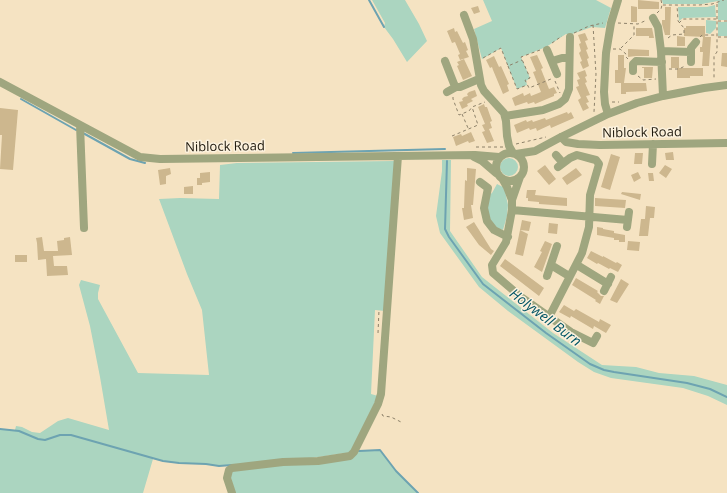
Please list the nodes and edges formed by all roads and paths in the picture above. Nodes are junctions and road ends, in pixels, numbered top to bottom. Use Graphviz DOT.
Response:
graph roads {
  1 [pos="618,0"];
  2 [pos="661,0"];
  3 [pos="724,0"];
  4 [pos="717,2"];
  5 [pos="662,5"];
  6 [pos="678,5"];
  7 [pos="653,18"];
  8 [pos="717,20"];
  9 [pos="464,21"];
  10 [pos="727,21"];
  11 [pos="611,23"];
  12 [pos="679,23"];
  13 [pos="634,24"];
  14 [pos="717,36"];
  15 [pos="570,37"];
  16 [pos="727,37"];
  17 [pos="659,41"];
  18 [pos="696,42"];
  19 [pos="606,49"];
  20 [pos="620,49"];
  21 [pos="547,50"];
  22 [pos="661,51"];
  23 [pos="691,52"];
  24 [pos="569,58"];
  25 [pos="522,60"];
  26 [pos="445,61"];
  27 [pos="478,61"];
  28 [pos="552,61"];
  29 [pos="691,62"];
  30 [pos="662,65"];
  31 [pos="508,66"];
  32 [pos="633,67"];
  33 [pos="556,74"];
  34 [pos="479,79"];
  35 [pos="662,79"];
  36 [pos="714,82"];
  37 [pos="527,85"];
  38 [pos="727,85"];
  39 [pos="3,87"];
  40 [pos="456,87"];
  41 [pos="447,92"];
  42 [pos="663,96"];
  43 [pos="491,98"];
  44 [pos="563,101"];
  45 [pos="472,107"];
  46 [pos="462,114"];
  47 [pos="594,114"];
  48 [pos="608,114"];
  49 [pos="505,116"];
  50 [pos="80,125"];
  51 [pos="468,129"];
  52 [pos="452,136"];
  53 [pos="507,136"];
  54 [pos="560,137"];
  55 [pos="653,144"];
  56 [pos="727,144"];
  57 [pos="535,151"];
  58 [pos="515,154"];
  59 [pos="470,155"];
  60 [pos="556,155"];
  61 [pos="398,156"];
  62 [pos="500,156"];
  63 [pos="652,164"];
  64 [pos="524,169"];
  65 [pos="496,173"];
  66 [pos="520,177"];
  67 [pos="503,180"];
  68 [pos="480,182"];
  69 [pos="512,200"];
  70 [pos="512,210"];
  71 [pos="589,217"];
  72 [pos="628,220"];
  73 [pos="84,228"];
  74 [pos="508,237"];
  75 [pos="557,246"];
  76 [pos="551,265"];
  77 [pos="577,265"];
  78 [pos="547,276"];
  79 [pos="569,276"];
  80 [pos="608,284"];
  81 [pos="549,317"];
  82 [pos="597,336"];
  83 [pos="381,412"];
  84 [pos="403,423"];
  85 [pos="232,493"];
  1 -- 11 [label="street"];
  2 -- 5 [label="path"];
  3 -- 4 [label="path"];
  4 -- 6 [label="path"];
  4 -- 8 [label="path"];
  5 -- 6 [label="path"];
  5 -- 7 [label="path"];
  6 -- 12 [label="path"];
  7 -- 13 [label="path"];
  7 -- 17 [label="street"];
  8 -- 10 [label="path"];
  8 -- 12 [label="path"];
  8 -- 14 [label="path"];
  9 -- 27 [label="street"];
  11 -- 13 [label="path"];
  11 -- 19 [label="street"];
  11 -- 47 [label="path"];
  12 -- 17 [label="path"];
  13 -- 20 [label="path"];
  14 -- 16 [label="path"];
  14 -- 18 [label="path"];
  14 -- 36 [label="path"];
  15 -- 24 [label="street"];
  17 -- 22 [label="street"];
  18 -- 23 [label="street"];
  19 -- 20 [label="path"];
  19 -- 48 [label="street"];
  20 -- 32 [label="path"];
  21 -- 28 [label="street"];
  22 -- 23 [label="street"];
  22 -- 30 [label="street"];
  23 -- 29 [label="street"];
  24 -- 28 [label="street"];
  24 -- 44 [label="street"];
  25 -- 31 [label="path"];
  26 -- 40 [label="street"];
  27 -- 31 [label="path"];
  27 -- 34 [label="street"];
  28 -- 33 [label="street"];
  29 -- 30 [label="path"];
  30 -- 32 [label="street"];
  30 -- 35 [label="street"];
  31 -- 37 [label="path"];
  32 -- 35 [label="path"];
  33 -- 44 [label="path"];
  34 -- 40 [label="street"];
  34 -- 43 [label="street"];
  35 -- 42 [label="street"];
  38 -- 42 [label="street"];
  39 -- 50 [label="street, Niblock Road"];
  40 -- 41 [label="street"];
  40 -- 46 [label="path"];
  42 -- 48 [label="street"];
  43 -- 45 [label="path"];
  43 -- 49 [label="street"];
  44 -- 49 [label="street"];
  45 -- 46 [label="path"];
  45 -- 51 [label="path"];
  46 -- 51 [label="path"];
  48 -- 54 [label="street"];
  49 -- 53 [label="street"];
  50 -- 61 [label="street, Niblock Road"];
  50 -- 73 [label="street"];
  51 -- 52 [label="path"];
  53 -- 58 [label="street"];
  53 -- 62 [label="street"];
  54 -- 55 [label="street, Niblock Road"];
  54 -- 57 [label="street"];
  55 -- 56 [label="street, Niblock Road"];
  55 -- 63 [label="street"];
  57 -- 58 [label="street"];
  57 -- 64 [label="street"];
  58 -- 62 [label="street"];
  58 -- 64 [label="street"];
  59 -- 61 [label="street, Niblock Road"];
  59 -- 62 [label="street, Niblock Road"];
  59 -- 65 [label="street"];
  60 -- 71 [label="street"];
  61 -- 85 [label="street"];
  62 -- 65 [label="street"];
  64 -- 66 [label="street"];
  65 -- 67 [label="street"];
  66 -- 67 [label="street"];
  66 -- 69 [label="street"];
  67 -- 69 [label="street"];
  68 -- 74 [label="street"];
  69 -- 70 [label="street"];
  70 -- 71 [label="street"];
  70 -- 74 [label="street"];
  71 -- 72 [label="street"];
  71 -- 77 [label="street"];
  74 -- 81 [label="street"];
  75 -- 76 [label="street"];
  76 -- 78 [label="street"];
  76 -- 79 [label="street"];
  77 -- 79 [label="street"];
  77 -- 80 [label="street"];
  79 -- 81 [label="street"];
  81 -- 82 [label="street"];
  83 -- 84 [label="path"];
}
